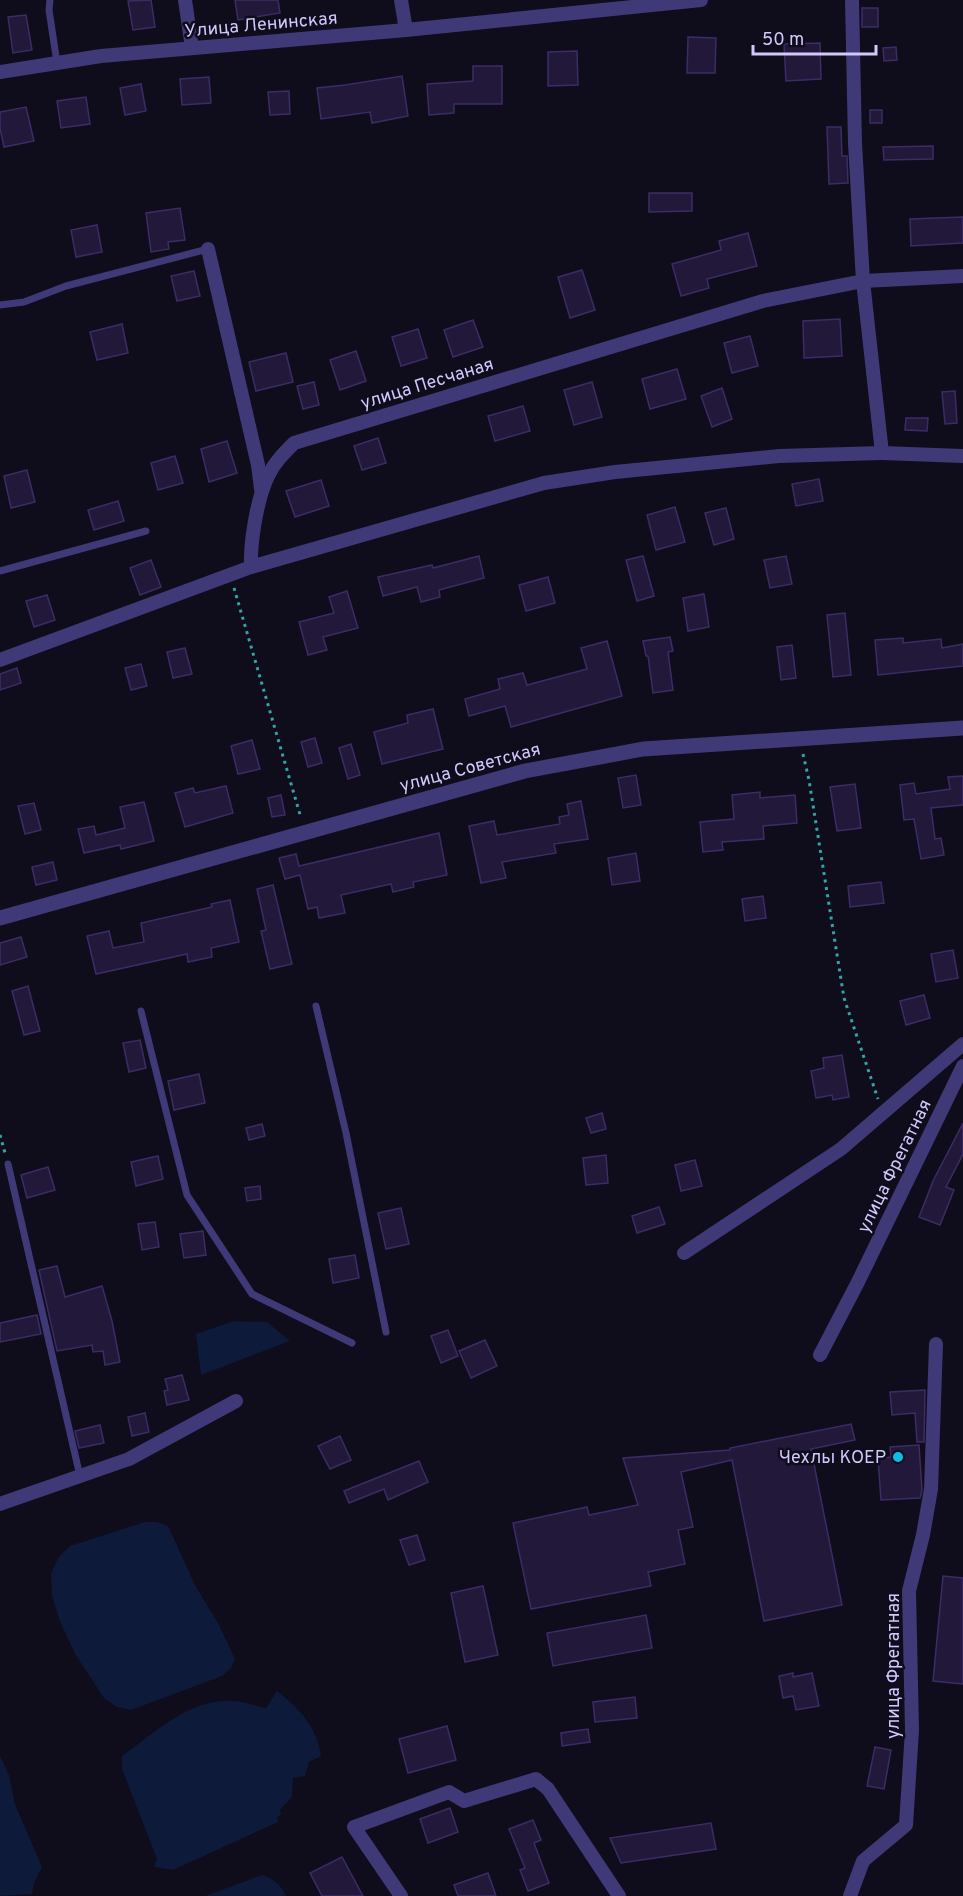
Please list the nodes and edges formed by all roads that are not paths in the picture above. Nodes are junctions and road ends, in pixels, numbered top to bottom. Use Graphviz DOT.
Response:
graph roads {
  1 [pos="50,0"];
  2 [pos="185,0"];
  3 [pos="401,0"];
  4 [pos="701,0"];
  5 [pos="852,0"];
  6 [pos="669,2"];
  7 [pos="406,30"];
  8 [pos="192,48"];
  9 [pos="57,63"];
  10 [pos="0,72"];
  11 [pos="208,249"];
  12 [pos="963,276"];
  13 [pos="863,281"];
  14 [pos="0,305"];
  15 [pos="882,453"];
  16 [pos="963,456"];
  17 [pos="262,497"];
  18 [pos="146,531"];
  19 [pos="251,567"];
  20 [pos="0,571"];
  21 [pos="0,660"];
  22 [pos="963,728"];
  23 [pos="0,918"];
  24 [pos="316,1006"];
  25 [pos="141,1011"];
  26 [pos="963,1044"];
  27 [pos="963,1066"];
  28 [pos="8,1164"];
  29 [pos="684,1253"];
  30 [pos="386,1332"];
  31 [pos="352,1342"];
  32 [pos="936,1344"];
  33 [pos="820,1355"];
  34 [pos="236,1401"];
  35 [pos="80,1476"];
  36 [pos="0,1504"];
  37 [pos="401,1896"];
  38 [pos="619,1896"];
  39 [pos="850,1896"];
  1 -- 9 [label="lane"];
  2 -- 8 [label="street"];
  3 -- 7 [label="street"];
  4 -- 6 [label="street, Улица Ленинская"];
  5 -- 13 [label="street"];
  6 -- 7 [label="street, Улица Ленинская"];
  7 -- 8 [label="street, Улица Ленинская"];
  8 -- 9 [label="street, Улица Ленинская"];
  9 -- 10 [label="street, Улица Ленинская"];
  11 -- 14 [label="lane"];
  11 -- 17 [label="street"];
  12 -- 13 [label="street, улица Песчаная"];
  13 -- 15 [label="street"];
  13 -- 17 [label="street, улица Песчаная"];
  15 -- 16 [label="street"];
  15 -- 19 [label="street"];
  17 -- 19 [label="street, улица Песчаная"];
  18 -- 20 [label="lane"];
  19 -- 21 [label="street"];
  22 -- 23 [label="street, улица Советская"];
  24 -- 30 [label="lane"];
  25 -- 31 [label="lane"];
  26 -- 29 [label="street"];
  27 -- 33 [label="street, улица Фрегатная"];
  28 -- 35 [label="lane"];
  32 -- 39 [label="street, улица Фрегатная"];
  34 -- 35 [label="street"];
  35 -- 36 [label="street"];
  37 -- 38 [label="street"];
}
